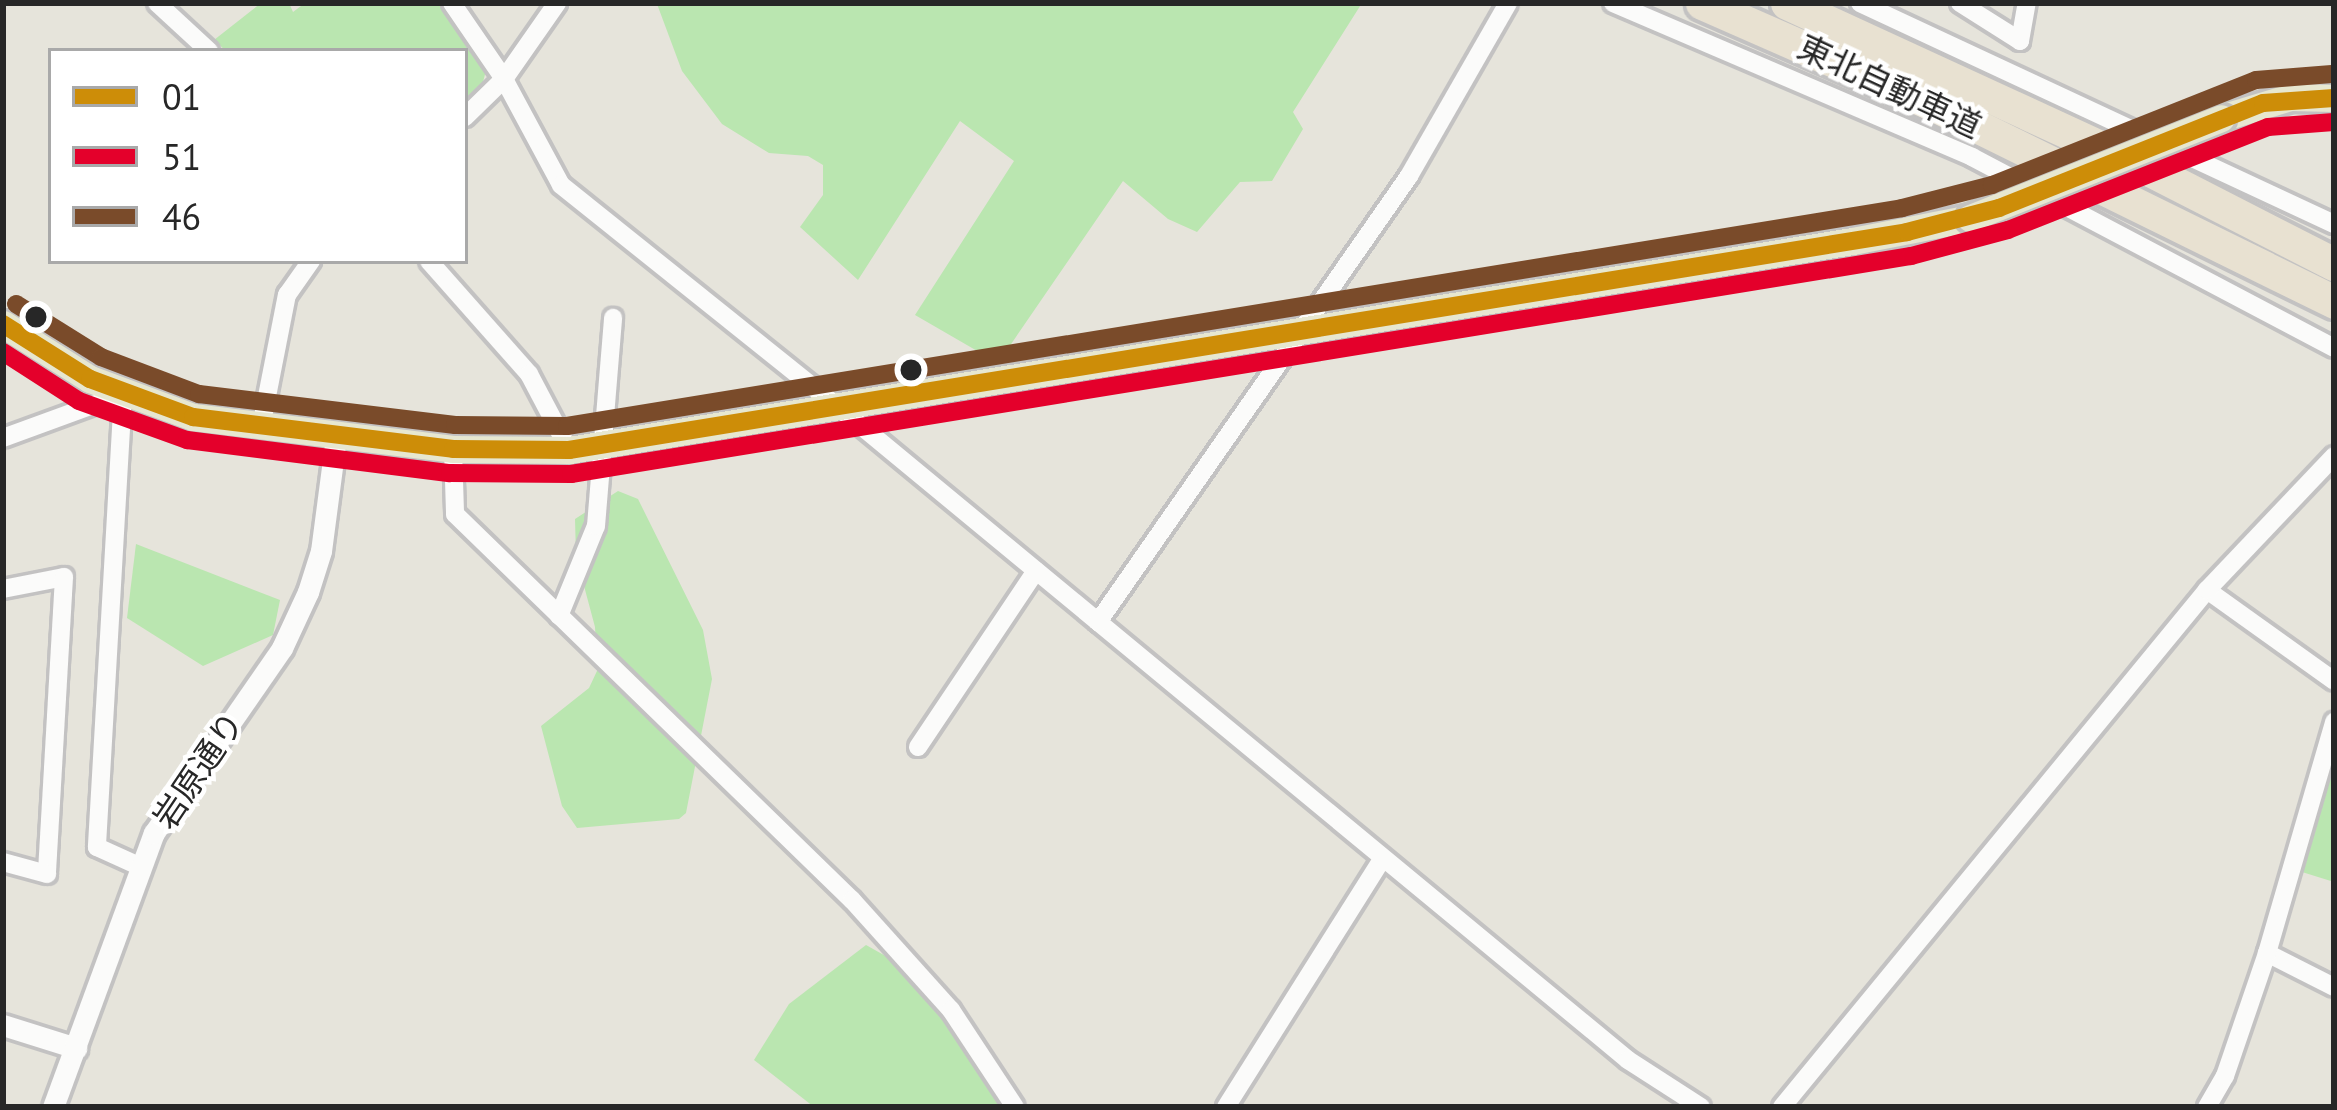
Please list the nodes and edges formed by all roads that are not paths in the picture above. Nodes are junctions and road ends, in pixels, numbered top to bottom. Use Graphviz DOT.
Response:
graph roads {
  1 [pos="157,3"];
  2 [pos="452,3"];
  3 [pos="557,3"];
  4 [pos="1508,3"];
  5 [pos="1613,3"];
  6 [pos="1702,3"];
  7 [pos="1787,3"];
  8 [pos="1860,3"];
  9 [pos="1960,3"];
  10 [pos="2027,3"];
  11 [pos="1891,9"];
  12 [pos="206,48"];
  13 [pos="504,79"];
  14 [pos="2334,98"];
  15 [pos="468,114"];
  16 [pos="2300,207"];
  17 [pos="2334,209"];
  18 [pos="2334,224"];
  19 [pos="309,264"];
  20 [pos="432,264"];
  21 [pos="2334,264"];
  22 [pos="2334,302"];
  23 [pos="613,318"];
  24 [pos="3,324"];
  25 [pos="1301,330"];
  26 [pos="2334,348"];
  27 [pos="123,394"];
  28 [pos="837,406"];
  29 [pos="261,427"];
  30 [pos="336,437"];
  31 [pos="3,438"];
  32 [pos="605,447"];
  33 [pos="453,449"];
  34 [pos="569,450"];
  35 [pos="2334,456"];
  36 [pos="1036,571"];
  37 [pos="3,589"];
  38 [pos="2207,590"];
  39 [pos="560,616"];
  40 [pos="1098,622"];
  41 [pos="2334,681"];
  42 [pos="2334,722"];
  43 [pos="917,747"];
  44 [pos="1382,858"];
  45 [pos="3,862"];
  46 [pos="140,866"];
  47 [pos="2267,953"];
  48 [pos="2334,987"];
  49 [pos="3,1025"];
  50 [pos="76,1048"];
  51 [pos="53,1107"];
  52 [pos="1015,1107"];
  53 [pos="1226,1107"];
  54 [pos="1701,1107"];
  55 [pos="1781,1107"];
  56 [pos="2207,1107"];
  1 -- 12 [label="street"];
  2 -- 13 [label="street"];
  3 -- 13 [label="street"];
  4 -- 25 [label="street"];
  5 -- 26 [label="street"];
  6 -- 22 [label="highway, 東北自動車道"];
  7 -- 21 [label="highway, 東北自動車道"];
  8 -- 11 [label="street"];
  9 -- 10 [label="street"];
  11 -- 16 [label="street"];
  13 -- 15 [label="street"];
  13 -- 28 [label="street"];
  14 -- 25 [label="main road, bridge"];
  16 -- 17 [label="street"];
  16 -- 18 [label="street"];
  19 -- 29 [label="street"];
  20 -- 34 [label="street"];
  23 -- 32 [label="street"];
  24 -- 27 [label="main road"];
  25 -- 28 [label="main road"];
  25 -- 40 [label="street"];
  27 -- 29 [label="main road"];
  27 -- 31 [label="street"];
  27 -- 46 [label="street"];
  28 -- 32 [label="main road"];
  28 -- 36 [label="street"];
  29 -- 30 [label="main road"];
  30 -- 33 [label="main road"];
  30 -- 46 [label="street, 岩原通り"];
  32 -- 34 [label="main road"];
  32 -- 39 [label="street"];
  33 -- 34 [label="main road"];
  33 -- 39 [label="street"];
  35 -- 38 [label="street"];
  36 -- 40 [label="street"];
  36 -- 43 [label="street"];
  37 -- 45 [label="street"];
  38 -- 41 [label="street"];
  38 -- 55 [label="street"];
  39 -- 52 [label="street"];
  40 -- 44 [label="street"];
  42 -- 47 [label="street"];
  44 -- 53 [label="street"];
  44 -- 54 [label="street"];
  46 -- 50 [label="street, 岩原通り"];
  47 -- 48 [label="street"];
  47 -- 56 [label="street"];
  49 -- 50 [label="street"];
  50 -- 51 [label="street, 岩原通り"];
}
